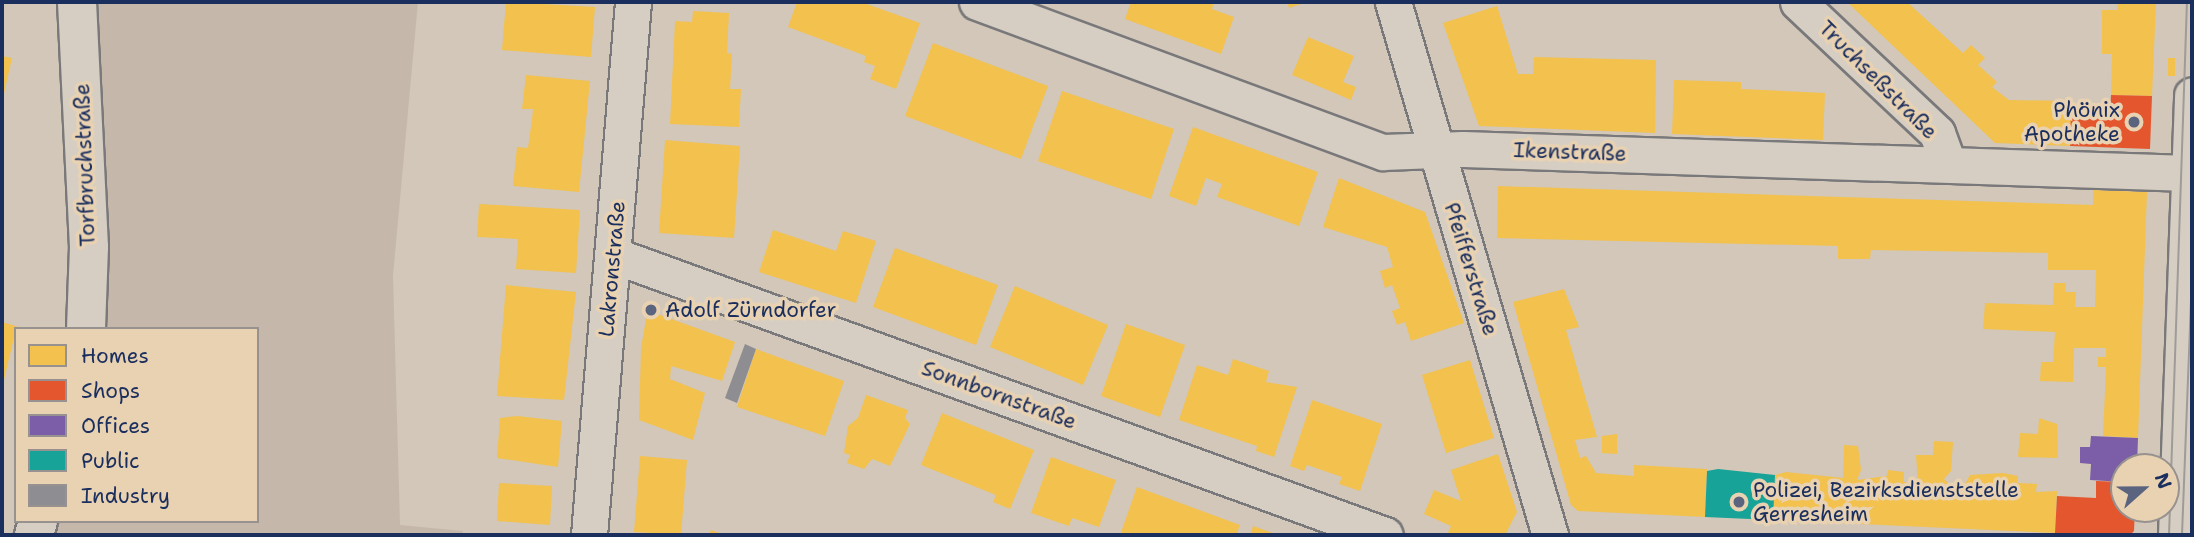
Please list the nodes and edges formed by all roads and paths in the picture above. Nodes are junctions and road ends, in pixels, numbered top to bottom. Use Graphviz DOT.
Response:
graph roads {
  1 [pos="77,2"];
  2 [pos="633,2"];
  3 [pos="977,2"];
  4 [pos="1393,2"];
  5 [pos="1798,2"];
  6 [pos="2192,95"];
  7 [pos="1435,149"];
  8 [pos="1948,163"];
  9 [pos="2189,173"];
  10 [pos="613,255"];
  11 [pos="86,327"];
  12 [pos="589,535"];
  13 [pos="1385,535"];
  14 [pos="1550,535"];
  15 [pos="2176,535"];
  1 -- 11 [label="main road, Torfbruchstraße"];
  2 -- 10 [label="street, Lakronstraße"];
  3 -- 7 [label="street, Ikenstraße"];
  4 -- 7 [label="street, Pfeifferstraße"];
  5 -- 8 [label="street, Truchseßstraße"];
  6 -- 9 [label="street"];
  7 -- 8 [label="street, Ikenstraße"];
  7 -- 14 [label="street, Pfeifferstraße"];
  8 -- 9 [label="street, Ikenstraße"];
  9 -- 15 [label="street"];
  10 -- 12 [label="street, Lakronstraße"];
  10 -- 13 [label="street, Sonnbornstraße"];
}
